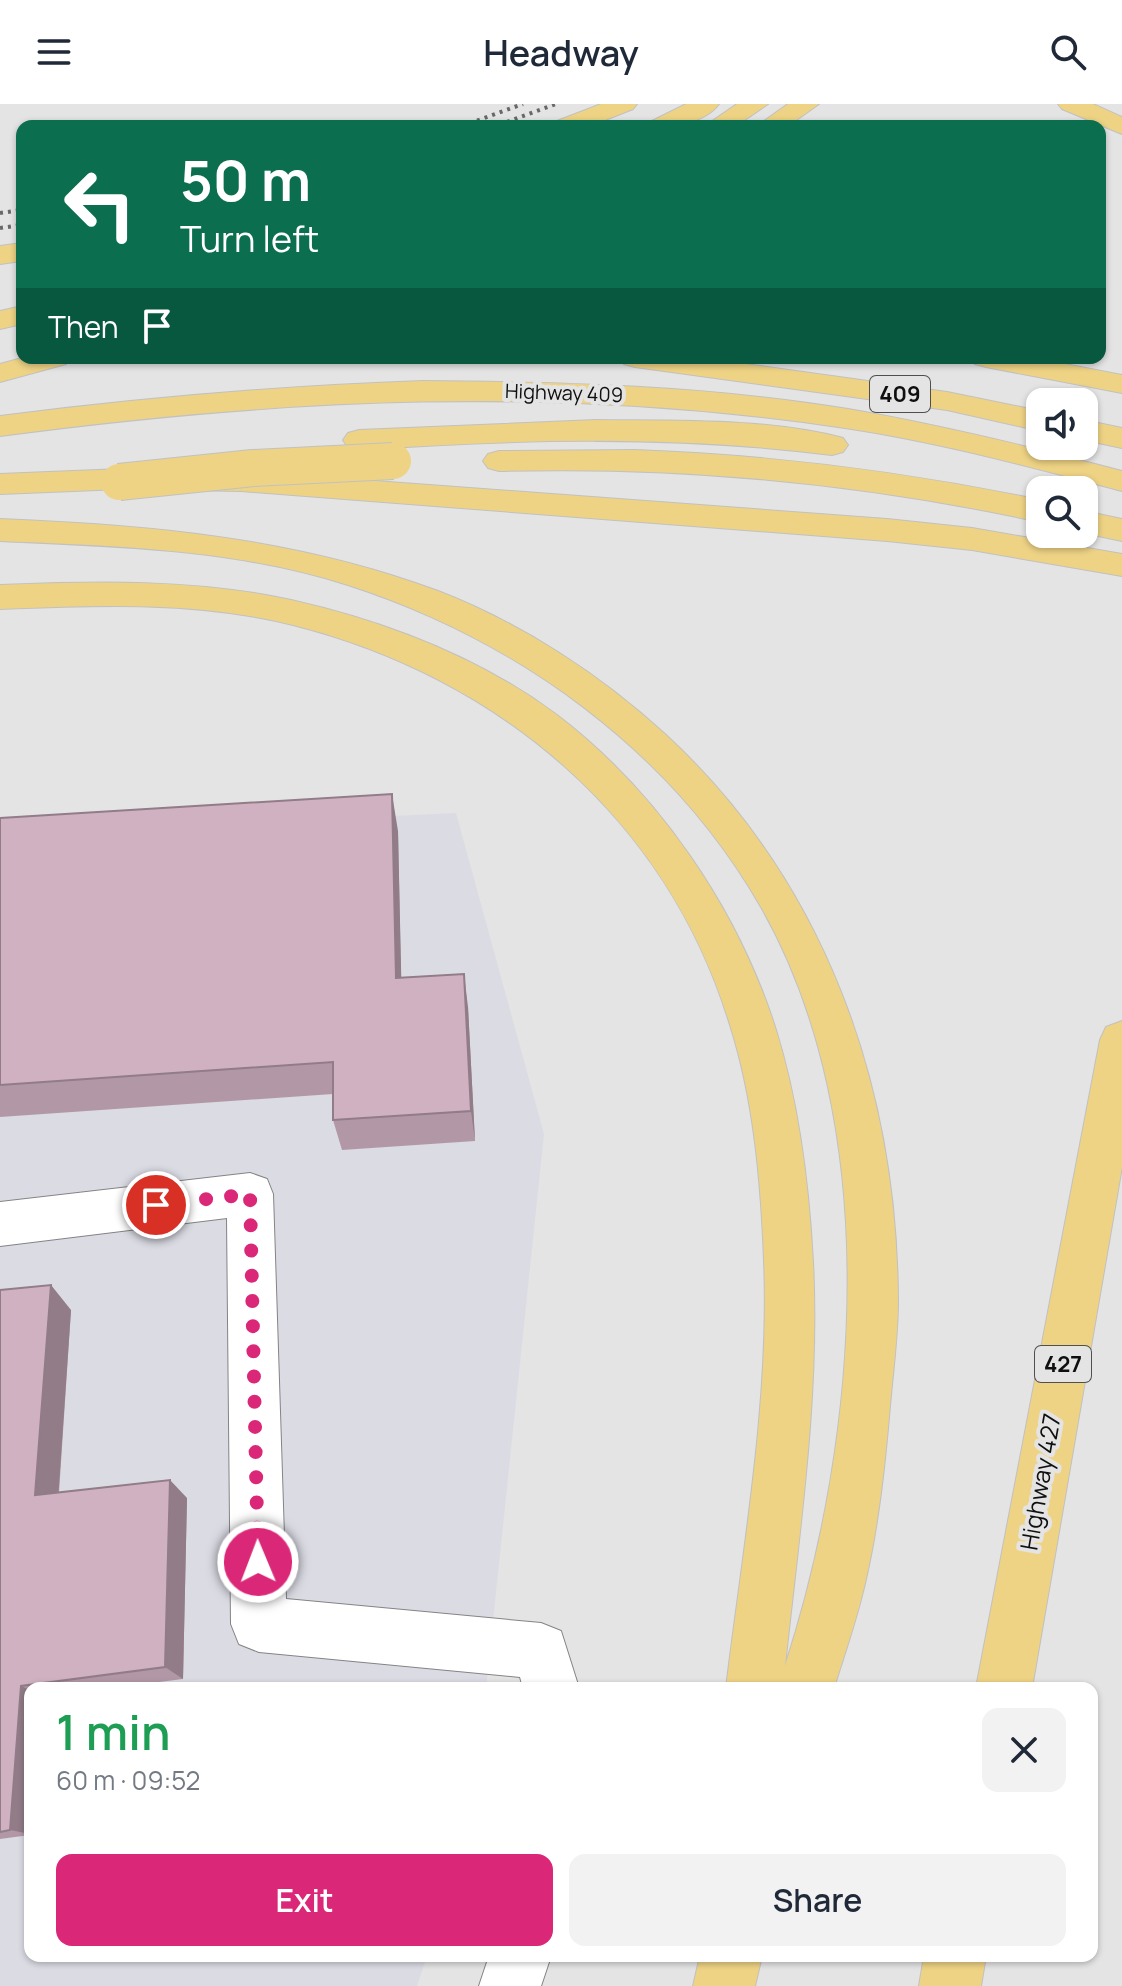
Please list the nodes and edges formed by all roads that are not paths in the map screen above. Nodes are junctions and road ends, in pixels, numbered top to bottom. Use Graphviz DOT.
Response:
graph roads {
  1 [pos="624,104"];
  2 [pos="706,104"];
  3 [pos="755,104"];
  4 [pos="806,104"];
  5 [pos="1071,104"];
  6 [pos="582,120"];
  7 [pos="673,120"];
  8 [pos="728,120"];
  9 [pos="780,120"];
  10 [pos="1122,126"];
  11 [pos="33,364"];
  12 [pos="684,364"];
  13 [pos="718,364"];
  14 [pos="1017,364"];
  15 [pos="1088,364"];
  16 [pos="0,373"];
  17 [pos="758,373"];
  18 [pos="1122,378"];
  19 [pos="1122,384"];
  20 [pos="1026,418"];
  21 [pos="0,426"];
  22 [pos="1098,433"];
  23 [pos="1122,438"];
  24 [pos="1122,481"];
  25 [pos="119,482"];
  26 [pos="0,484"];
  27 [pos="1122,497"];
  28 [pos="0,507"];
  29 [pos="1026,509"];
  30 [pos="1098,525"];
  31 [pos="0,530"];
  32 [pos="1122,530"];
  33 [pos="1122,565"];
  34 [pos="0,597"];
  35 [pos="1122,1040"];
  36 [pos="0,1224"];
  37 [pos="546,1669"];
  38 [pos="755,1682"];
  39 [pos="808,1682"];
  40 [pos="1005,1682"];
  41 [pos="518,1962"];
  42 [pos="730,1962"];
  43 [pos="954,1962"];
  44 [pos="510,1986"];
  45 [pos="724,1986"];
  46 [pos="950,1986"];
  1 -- 6 [label="highway"];
  2 -- 7 [label="highway"];
  3 -- 8 [label="highway"];
  4 -- 9 [label="highway"];
  5 -- 10 [label="highway"];
  11 -- 16 [label="highway"];
  12 -- 17 [label="highway, Highway 409"];
  13 -- 17 [label="highway"];
  14 -- 19 [label="highway"];
  15 -- 18 [label="highway"];
  17 -- 20 [label="highway, Highway 409 / 409"];
  21 -- 24 [label="highway, Highway 409"];
  22 -- 23 [label="highway"];
  25 -- 27 [label="highway, bridge"];
  25 -- 28 [label="highway"];
  25 -- 29 [label="highway, bridge"];
  26 -- 33 [label="highway"];
  30 -- 32 [label="highway"];
  31 -- 39 [label="highway"];
  34 -- 38 [label="highway"];
  35 -- 40 [label="highway, Highway 427 / 427"];
  36 -- 37 [label="street"];
  41 -- 44 [label="street"];
  42 -- 45 [label="highway"];
  43 -- 46 [label="highway"];
}
